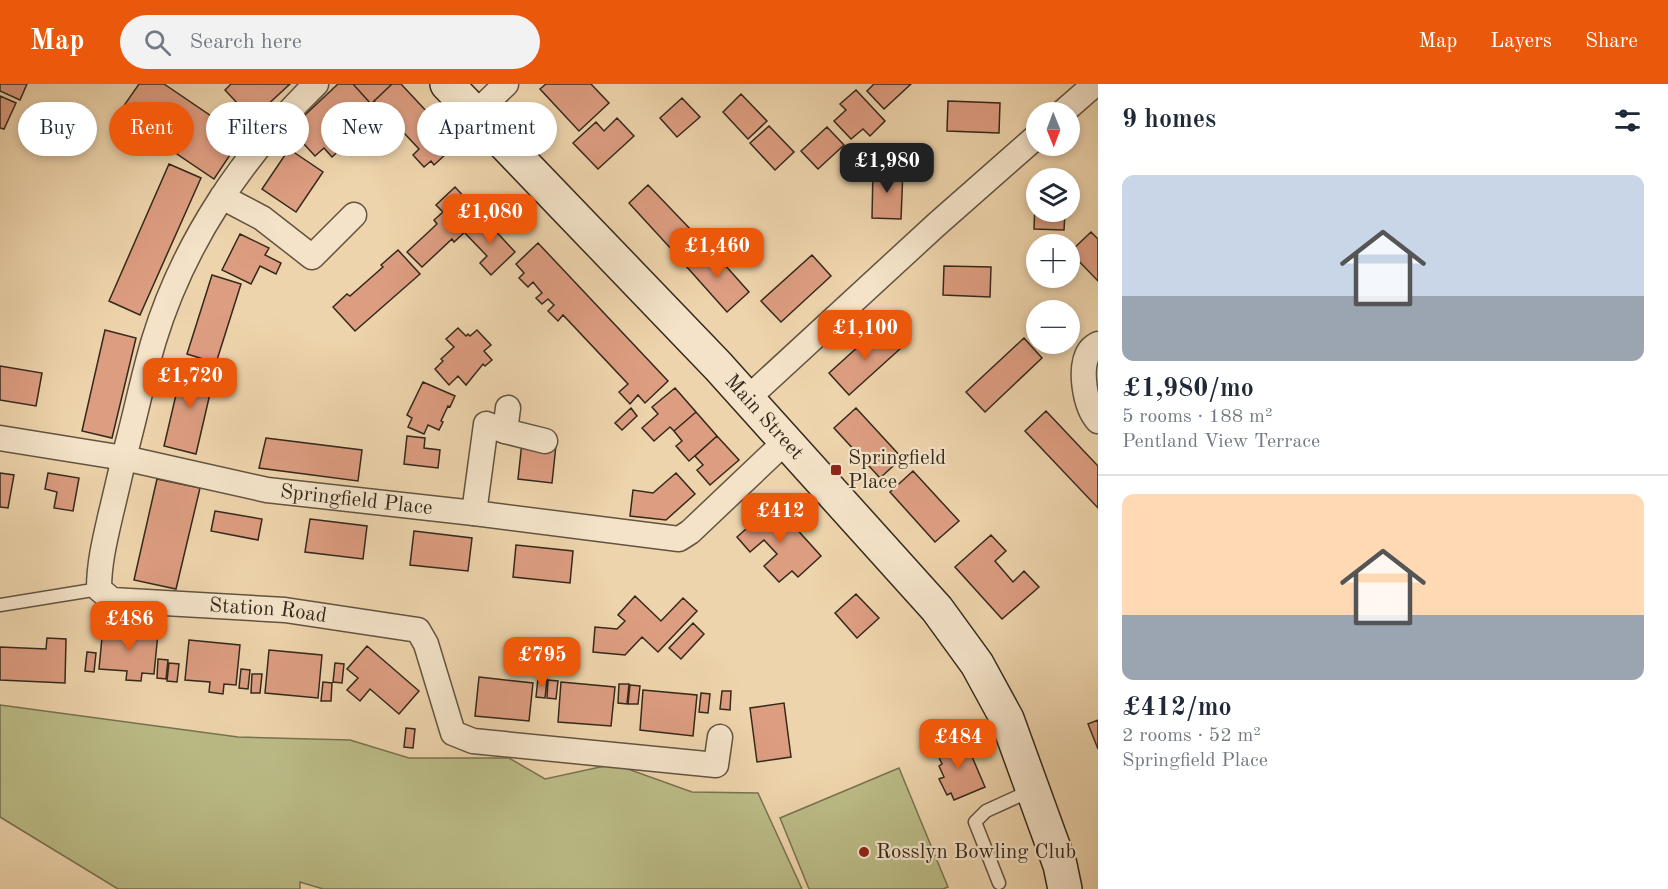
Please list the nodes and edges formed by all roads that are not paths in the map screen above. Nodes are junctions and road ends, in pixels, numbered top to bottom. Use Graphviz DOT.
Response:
graph roads {
  1 [pos="316,84"];
  2 [pos="447,84"];
  3 [pos="506,84"];
  4 [pos="1095,84"];
  5 [pos="465,102"];
  6 [pos="487,102"];
  7 [pos="1075,102"];
  8 [pos="1026,146"];
  9 [pos="517,156"];
  10 [pos="222,197"];
  11 [pos="354,215"];
  12 [pos="1098,344"];
  13 [pos="747,399"];
  14 [pos="1098,421"];
  15 [pos="0,438"];
  16 [pos="545,441"];
  17 [pos="786,441"];
  18 [pos="124,458"];
  19 [pos="474,513"];
  20 [pos="99,589"];
  21 [pos="0,605"];
  22 [pos="720,737"];
  23 [pos="1033,789"];
  24 [pos="999,883"];
  25 [pos="1065,889"];
  1 -- 10 [label="street"];
  2 -- 5 [label="main road, Main Street"];
  3 -- 6 [label="street"];
  4 -- 7 [label="street"];
  8 -- 13 [label="street"];
  9 -- 13 [label="main road, Main Street"];
  10 -- 11 [label="street"];
  10 -- 18 [label="street"];
  12 -- 14 [label="street"];
  13 -- 17 [label="main road, Main Street"];
  15 -- 18 [label="street, Springfield Place"];
  16 -- 19 [label="street"];
  17 -- 19 [label="street, Springfield Place"];
  17 -- 23 [label="main road, Main Street"];
  18 -- 19 [label="street, Springfield Place"];
  18 -- 20 [label="street"];
  20 -- 21 [label="lane"];
  20 -- 22 [label="street, Station Road"];
  23 -- 24 [label="lane"];
  23 -- 25 [label="main road, Main Street"];
}
